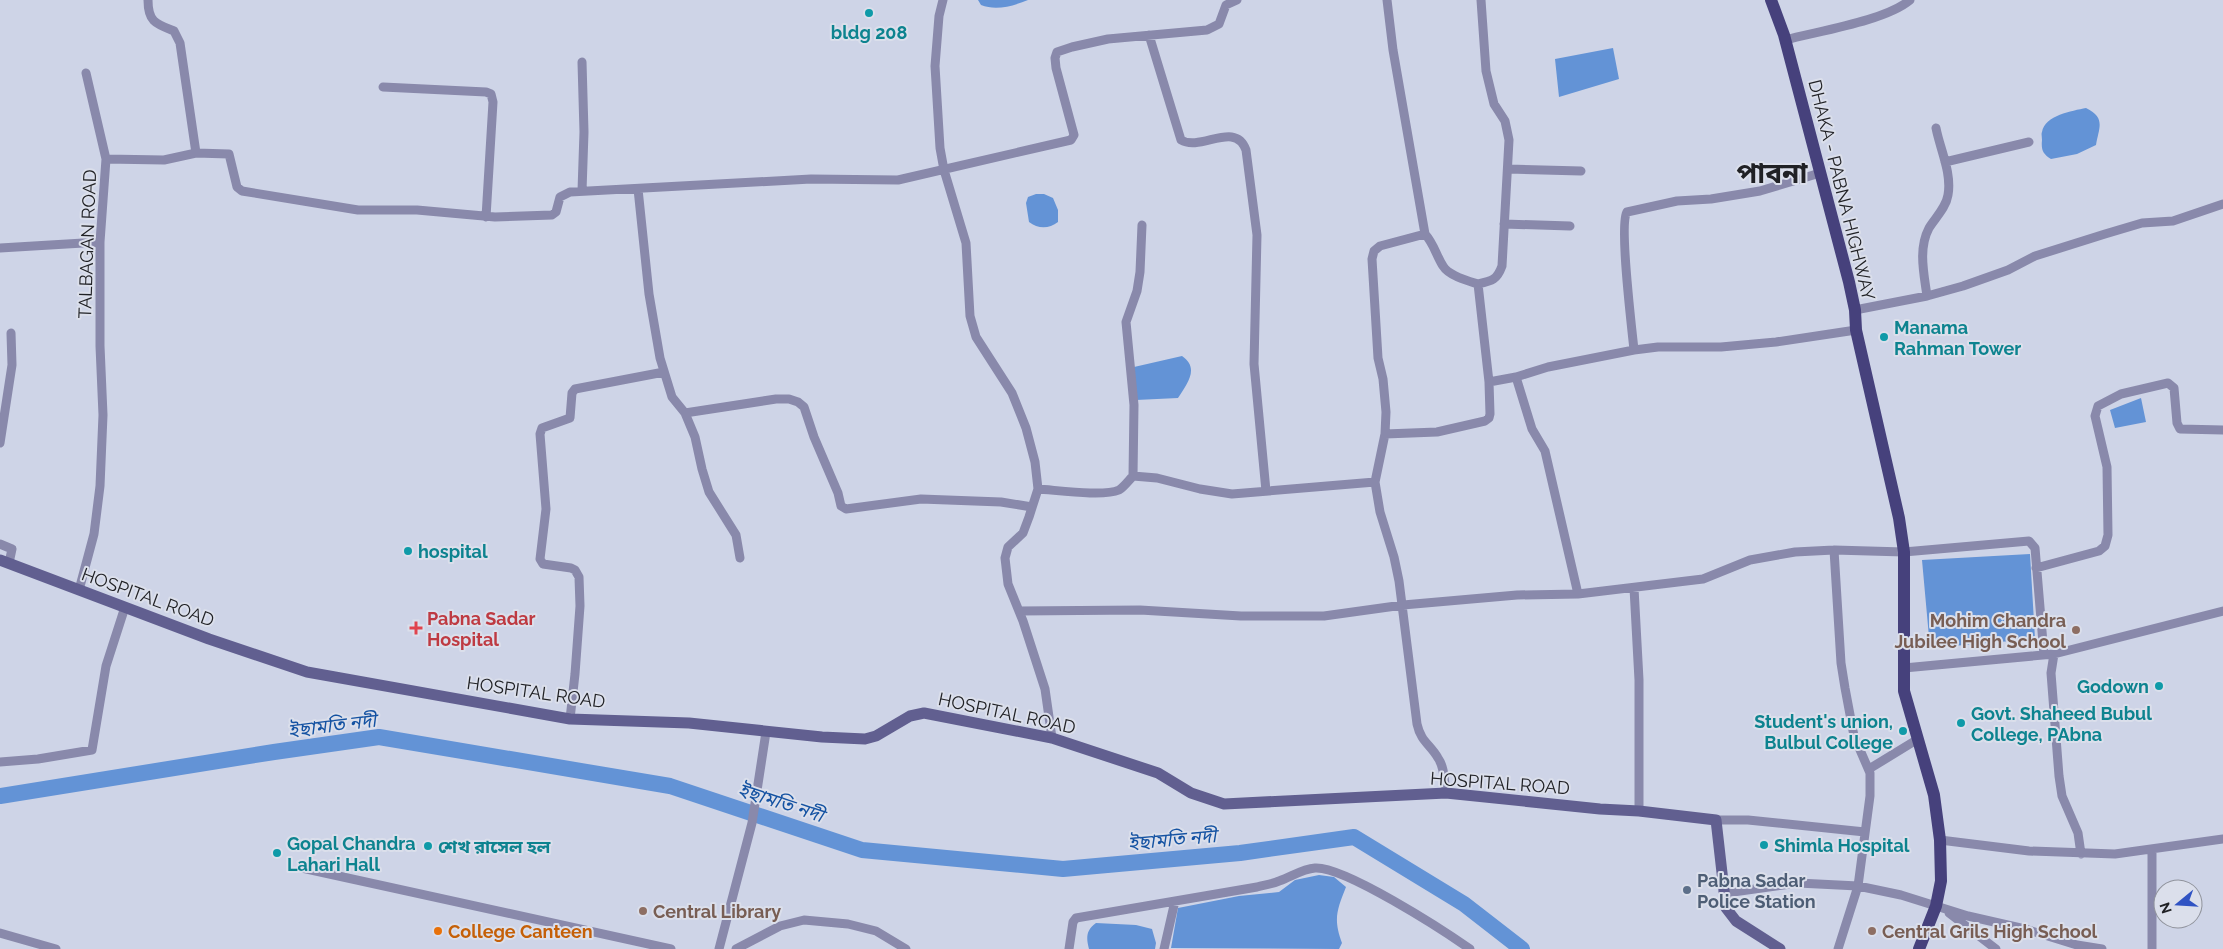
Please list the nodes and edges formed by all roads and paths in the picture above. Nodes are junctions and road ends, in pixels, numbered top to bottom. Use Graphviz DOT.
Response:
graph roads {
  1 [pos="148,0"];
  2 [pos="943,0"];
  3 [pos="1237,0"];
  4 [pos="1387,0"];
  5 [pos="1481,0"];
  6 [pos="1772,0"];
  7 [pos="1910,0"];
  8 [pos="1149,35"];
  9 [pos="1785,40"];
  10 [pos="582,62"];
  11 [pos="86,73"];
  12 [pos="383,87"];
  13 [pos="1936,128"];
  14 [pos="2029,142"];
  15 [pos="196,153"];
  16 [pos="106,159"];
  17 [pos="1945,162"];
  18 [pos="1509,169"];
  19 [pos="944,170"];
  20 [pos="1581,171"];
  21 [pos="1820,173"];
  22 [pos="638,189"];
  23 [pos="582,191"];
  24 [pos="2223,204"];
  25 [pos="486,217"];
  26 [pos="1504,224"];
  27 [pos="1142,225"];
  28 [pos="1570,226"];
  29 [pos="1425,234"];
  30 [pos="100,242"];
  31 [pos="0,248"];
  32 [pos="1478,284"];
  33 [pos="1927,296"];
  34 [pos="1855,310"];
  35 [pos="1856,330"];
  36 [pos="11,333"];
  37 [pos="1634,350"];
  38 [pos="664,372"];
  39 [pos="1516,377"];
  40 [pos="1489,382"];
  41 [pos="685,413"];
  42 [pos="2223,430"];
  43 [pos="1385,434"];
  44 [pos="0,443"];
  45 [pos="1133,476"];
  46 [pos="1375,482"];
  47 [pos="1038,489"];
  48 [pos="1266,491"];
  49 [pos="1032,507"];
  50 [pos="0,544"];
  51 [pos="1834,550"];
  52 [pos="1904,552"];
  53 [pos="740,558"];
  54 [pos="4,562"];
  55 [pos="2036,568"];
  56 [pos="1634,588"];
  57 [pos="79,590"];
  58 [pos="1578,594"];
  59 [pos="1404,605"];
  60 [pos="125,607"];
  61 [pos="1019,611"];
  62 [pos="2223,611"];
  63 [pos="2049,654"];
  64 [pos="1904,668"];
  65 [pos="570,719"];
  66 [pos="766,732"];
  67 [pos="1052,738"];
  68 [pos="1918,739"];
  69 [pos="0,762"];
  70 [pos="1869,769"];
  71 [pos="1446,793"];
  72 [pos="1639,810"];
  73 [pos="1716,820"];
  74 [pos="1865,832"];
  75 [pos="2223,839"];
  76 [pos="1940,840"];
  77 [pos="2152,848"];
  78 [pos="2081,854"];
  79 [pos="302,868"];
  80 [pos="1858,886"];
  81 [pos="1723,892"];
  82 [pos="1175,901"];
  83 [pos="1939,907"];
  84 [pos="0,933"];
  85 [pos="56,949"];
  86 [pos="671,949"];
  87 [pos="719,949"];
  88 [pos="736,949"];
  89 [pos="906,949"];
  90 [pos="1069,949"];
  91 [pos="1164,949"];
  92 [pos="1470,949"];
  93 [pos="1780,949"];
  94 [pos="1838,949"];
  95 [pos="1919,949"];
  96 [pos="1996,949"];
  97 [pos="2102,949"];
  98 [pos="2152,949"];
  1 -- 15 [label="street"];
  2 -- 19 [label="street"];
  3 -- 8 [label="street"];
  4 -- 29 [label="street"];
  5 -- 18 [label="street"];
  6 -- 9 [label="main road, DHAKA - PABNA HIGHWAY"];
  7 -- 9 [label="street"];
  8 -- 19 [label="street"];
  8 -- 48 [label="street"];
  9 -- 21 [label="main road, DHAKA - PABNA HIGHWAY"];
  10 -- 23 [label="street"];
  11 -- 16 [label="street"];
  12 -- 25 [label="street"];
  13 -- 17 [label="street"];
  14 -- 17 [label="street"];
  15 -- 16 [label="street, TALBAGAN ROAD"];
  15 -- 25 [label="street, TALBAGAN ROAD"];
  16 -- 30 [label="street, TALBAGAN ROAD"];
  17 -- 33 [label="street"];
  18 -- 20 [label="street"];
  18 -- 26 [label="street"];
  19 -- 22 [label="street"];
  19 -- 47 [label="street"];
  21 -- 34 [label="main road, DHAKA - PABNA HIGHWAY"];
  21 -- 37 [label="street"];
  22 -- 23 [label="street"];
  22 -- 38 [label="street"];
  23 -- 25 [label="street"];
  24 -- 33 [label="street"];
  26 -- 28 [label="street"];
  26 -- 32 [label="street"];
  27 -- 45 [label="street"];
  29 -- 32 [label="street"];
  29 -- 43 [label="street"];
  30 -- 31 [label="street"];
  30 -- 57 [label="street, TALBAGAN ROAD"];
  32 -- 40 [label="street"];
  33 -- 34 [label="street"];
  34 -- 35 [label="main road, DHAKA - PABNA HIGHWAY"];
  35 -- 37 [label="street"];
  35 -- 52 [label="main road, DHAKA - PABNA HIGHWAY"];
  36 -- 44 [label="street"];
  37 -- 39 [label="street"];
  38 -- 41 [label="street"];
  38 -- 65 [label="street"];
  39 -- 40 [label="street"];
  39 -- 58 [label="street"];
  40 -- 43 [label="street"];
  41 -- 49 [label="street"];
  41 -- 53 [label="street"];
  42 -- 55 [label="street"];
  43 -- 46 [label="street"];
  45 -- 47 [label="street"];
  45 -- 48 [label="street"];
  46 -- 48 [label="street"];
  46 -- 59 [label="street"];
  47 -- 49 [label="street"];
  49 -- 61 [label="street"];
  50 -- 54 [label="street"];
  51 -- 52 [label="street"];
  51 -- 56 [label="street"];
  51 -- 70 [label="street"];
  52 -- 55 [label="street"];
  52 -- 64 [label="main road, DHAKA - PABNA HIGHWAY"];
  54 -- 57 [label="main road, HOSPITAL ROAD"];
  55 -- 63 [label="street"];
  56 -- 58 [label="street"];
  56 -- 72 [label="street"];
  57 -- 60 [label="main road, HOSPITAL ROAD"];
  58 -- 59 [label="street"];
  59 -- 61 [label="street"];
  59 -- 71 [label="street"];
  60 -- 65 [label="main road, HOSPITAL ROAD"];
  60 -- 69 [label="street"];
  61 -- 67 [label="street"];
  62 -- 63 [label="street"];
  63 -- 64 [label="street"];
  63 -- 78 [label="street"];
  64 -- 68 [label="main road, DHAKA - PABNA HIGHWAY"];
  65 -- 66 [label="main road, HOSPITAL ROAD"];
  66 -- 67 [label="main road, HOSPITAL ROAD"];
  66 -- 87 [label="street"];
  67 -- 71 [label="main road, HOSPITAL ROAD"];
  68 -- 70 [label="street"];
  68 -- 76 [label="main road, DHAKA - PABNA HIGHWAY"];
  70 -- 74 [label="street"];
  71 -- 72 [label="main road, HOSPITAL ROAD"];
  72 -- 73 [label="main road, HOSPITAL ROAD"];
  73 -- 74 [label="street"];
  73 -- 81 [label="main road"];
  74 -- 80 [label="street"];
  75 -- 77 [label="street"];
  76 -- 78 [label="street"];
  76 -- 83 [label="main road, DHAKA - PABNA HIGHWAY"];
  77 -- 78 [label="street"];
  77 -- 98 [label="street"];
  79 -- 86 [label="street"];
  80 -- 81 [label="street"];
  80 -- 83 [label="street"];
  80 -- 94 [label="street"];
  81 -- 93 [label="main road"];
  82 -- 90 [label="street"];
  82 -- 91 [label="street"];
  82 -- 92 [label="street"];
  83 -- 95 [label="main road, DHAKA - PABNA HIGHWAY"];
  83 -- 96 [label="street"];
  83 -- 97 [label="street"];
  84 -- 85 [label="street"];
  88 -- 89 [label="street"];
}
